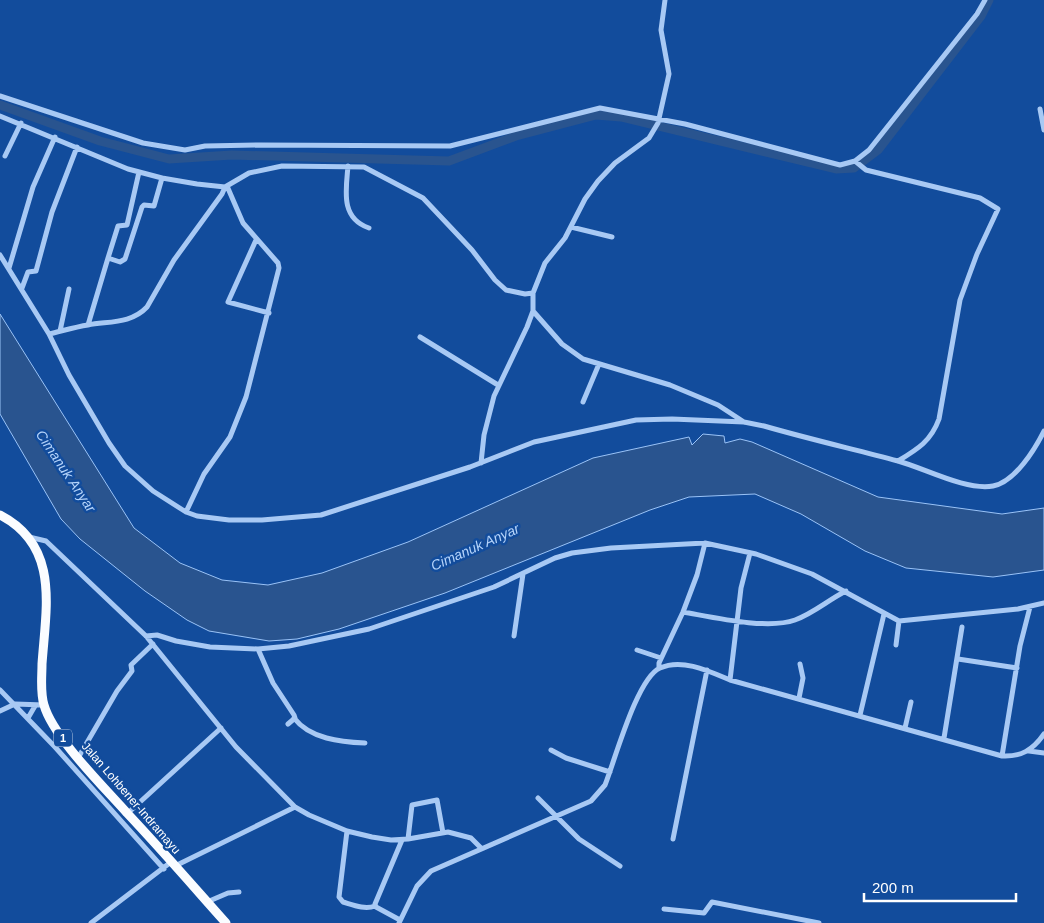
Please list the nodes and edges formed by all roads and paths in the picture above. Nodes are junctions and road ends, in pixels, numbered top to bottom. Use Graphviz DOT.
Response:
graph roads {
  1 [pos="665,0"];
  2 [pos="985,0"];
  3 [pos="0,96"];
  4 [pos="1040,109"];
  5 [pos="0,116"];
  6 [pos="658,121"];
  7 [pos="21,123"];
  8 [pos="1044,130"];
  9 [pos="55,137"];
  10 [pos="77,147"];
  11 [pos="5,156"];
  12 [pos="857,164"];
  13 [pos="348,166"];
  14 [pos="139,172"];
  15 [pos="162,178"];
  16 [pos="226,186"];
  17 [pos="572,227"];
  18 [pos="369,228"];
  19 [pos="612,237"];
  20 [pos="256,240"];
  21 [pos="0,256"];
  22 [pos="108,258"];
  23 [pos="9,268"];
  24 [pos="22,288"];
  25 [pos="69,289"];
  26 [pos="533,293"];
  27 [pos="533,311"];
  28 [pos="269,313"];
  29 [pos="88,325"];
  30 [pos="60,331"];
  31 [pos="49,334"];
  32 [pos="420,337"];
  33 [pos="599,364"];
  34 [pos="498,385"];
  35 [pos="583,402"];
  36 [pos="744,422"];
  37 [pos="1044,431"];
  38 [pos="898,461"];
  39 [pos="481,463"];
  40 [pos="186,512"];
  41 [pos="0,515"];
  42 [pos="29,537"];
  43 [pos="705,543"];
  44 [pos="750,553"];
  45 [pos="523,574"];
  46 [pos="846,591"];
  47 [pos="1044,603"];
  48 [pos="1030,607"];
  49 [pos="683,612"];
  50 [pos="884,614"];
  51 [pos="736,621"];
  52 [pos="899,621"];
  53 [pos="962,627"];
  54 [pos="146,636"];
  55 [pos="514,636"];
  56 [pos="153,644"];
  57 [pos="896,645"];
  58 [pos="258,650"];
  59 [pos="638,650"];
  60 [pos="661,658"];
  61 [pos="958,659"];
  62 [pos="800,664"];
  63 [pos="659,668"];
  64 [pos="1016,668"];
  65 [pos="706,674"];
  66 [pos="730,680"];
  67 [pos="0,690"];
  68 [pos="799,698"];
  69 [pos="911,702"];
  70 [pos="17,704"];
  71 [pos="38,708"];
  72 [pos="0,711"];
  73 [pos="860,715"];
  74 [pos="29,718"];
  75 [pos="294,718"];
  76 [pos="288,724"];
  77 [pos="221,728"];
  78 [pos="905,728"];
  79 [pos="1044,734"];
  80 [pos="944,738"];
  81 [pos="365,743"];
  82 [pos="551,750"];
  83 [pos="1036,752"];
  84 [pos="1002,756"];
  85 [pos="78,758"];
  86 [pos="610,772"];
  87 [pos="538,798"];
  88 [pos="295,807"];
  89 [pos="128,813"];
  90 [pos="556,817"];
  91 [pos="347,831"];
  92 [pos="443,833"];
  93 [pos="673,839"];
  94 [pos="405,840"];
  95 [pos="482,848"];
  96 [pos="169,866"];
  97 [pos="620,866"];
  98 [pos="239,892"];
  99 [pos="207,902"];
  100 [pos="375,906"];
  101 [pos="664,909"];
  102 [pos="399,922"];
  103 [pos="91,923"];
  104 [pos="226,923"];
  105 [pos="820,923"];
  1 -- 6 [label="street"];
  2 -- 12 [label="street"];
  3 -- 6 [label="street"];
  4 -- 8 [label="street"];
  5 -- 7 [label="street"];
  6 -- 12 [label="street"];
  6 -- 17 [label="street"];
  7 -- 9 [label="street"];
  7 -- 11 [label="street"];
  9 -- 10 [label="street"];
  9 -- 23 [label="street"];
  10 -- 14 [label="street"];
  10 -- 24 [label="street"];
  12 -- 38 [label="street"];
  13 -- 16 [label="street"];
  13 -- 18 [label="street"];
  13 -- 26 [label="street"];
  14 -- 15 [label="street"];
  14 -- 22 [label="street"];
  15 -- 16 [label="street"];
  15 -- 22 [label="street"];
  16 -- 20 [label="street"];
  16 -- 29 [label="street"];
  17 -- 19 [label="street"];
  17 -- 26 [label="street"];
  20 -- 28 [label="street"];
  20 -- 28 [label="street"];
  21 -- 23 [label="street"];
  22 -- 29 [label="street"];
  23 -- 24 [label="street"];
  24 -- 31 [label="street"];
  25 -- 30 [label="street"];
  26 -- 27 [label="street"];
  27 -- 33 [label="street"];
  27 -- 34 [label="street"];
  28 -- 40 [label="street"];
  29 -- 30 [label="street"];
  30 -- 31 [label="street"];
  31 -- 40 [label="street"];
  32 -- 34 [label="street"];
  33 -- 35 [label="street"];
  33 -- 36 [label="street"];
  34 -- 39 [label="street"];
  36 -- 38 [label="street"];
  36 -- 39 [label="street"];
  37 -- 38 [label="street"];
  39 -- 40 [label="street"];
  41 -- 42 [label="highway, Jalan Lohbener-Indramayu / 1"];
  42 -- 54 [label="street"];
  42 -- 71 [label="highway, Jalan Lohbener-Indramayu / 1"];
  43 -- 44 [label="street"];
  43 -- 45 [label="street"];
  43 -- 49 [label="street"];
  44 -- 46 [label="street"];
  44 -- 51 [label="street"];
  45 -- 55 [label="street"];
  45 -- 58 [label="street"];
  46 -- 50 [label="street"];
  46 -- 51 [label="street"];
  47 -- 48 [label="street"];
  48 -- 52 [label="street"];
  48 -- 64 [label="street"];
  49 -- 51 [label="street"];
  49 -- 60 [label="street"];
  50 -- 52 [label="street"];
  50 -- 73 [label="street"];
  51 -- 66 [label="street"];
  52 -- 57 [label="street"];
  53 -- 61 [label="street"];
  54 -- 56 [label="street"];
  54 -- 58 [label="street"];
  56 -- 77 [label="street"];
  56 -- 85 [label="street"];
  58 -- 75 [label="street"];
  59 -- 60 [label="street"];
  60 -- 63 [label="street"];
  61 -- 64 [label="street"];
  61 -- 80 [label="street"];
  62 -- 68 [label="street"];
  63 -- 65 [label="street"];
  63 -- 86 [label="street"];
  64 -- 84 [label="street"];
  65 -- 66 [label="street"];
  65 -- 93 [label="street"];
  66 -- 68 [label="street"];
  67 -- 70 [label="street"];
  68 -- 73 [label="street"];
  69 -- 78 [label="street"];
  70 -- 71 [label="street"];
  70 -- 72 [label="street"];
  70 -- 74 [label="street"];
  71 -- 74 [label="street"];
  71 -- 85 [label="highway, Jalan Lohbener-Indramayu / 1"];
  73 -- 78 [label="street"];
  74 -- 96 [label="street"];
  75 -- 76 [label="street"];
  75 -- 81 [label="street"];
  77 -- 88 [label="street"];
  77 -- 89 [label="street"];
  78 -- 80 [label="street"];
  79 -- 83 [label="street"];
  80 -- 84 [label="street"];
  82 -- 86 [label="street"];
  83 -- 84 [label="street"];
  85 -- 89 [label="highway, Jalan Lohbener-Indramayu / 1"];
  86 -- 90 [label="street"];
  87 -- 90 [label="street"];
  88 -- 91 [label="street"];
  88 -- 96 [label="street"];
  89 -- 96 [label="highway, Jalan Lohbener-Indramayu / 1"];
  90 -- 95 [label="street"];
  90 -- 97 [label="street"];
  91 -- 94 [label="street"];
  91 -- 100 [label="street"];
  92 -- 94 [label="street"];
  92 -- 94 [label="street"];
  92 -- 95 [label="street"];
  94 -- 100 [label="street"];
  95 -- 102 [label="street"];
  96 -- 99 [label="highway, Jalan Lohbener-Indramayu / 1"];
  96 -- 103 [label="street"];
  98 -- 99 [label="street"];
  99 -- 104 [label="highway, Jalan Lohbener-Indramayu / 1"];
  100 -- 102 [label="street"];
  101 -- 105 [label="street"];
}
